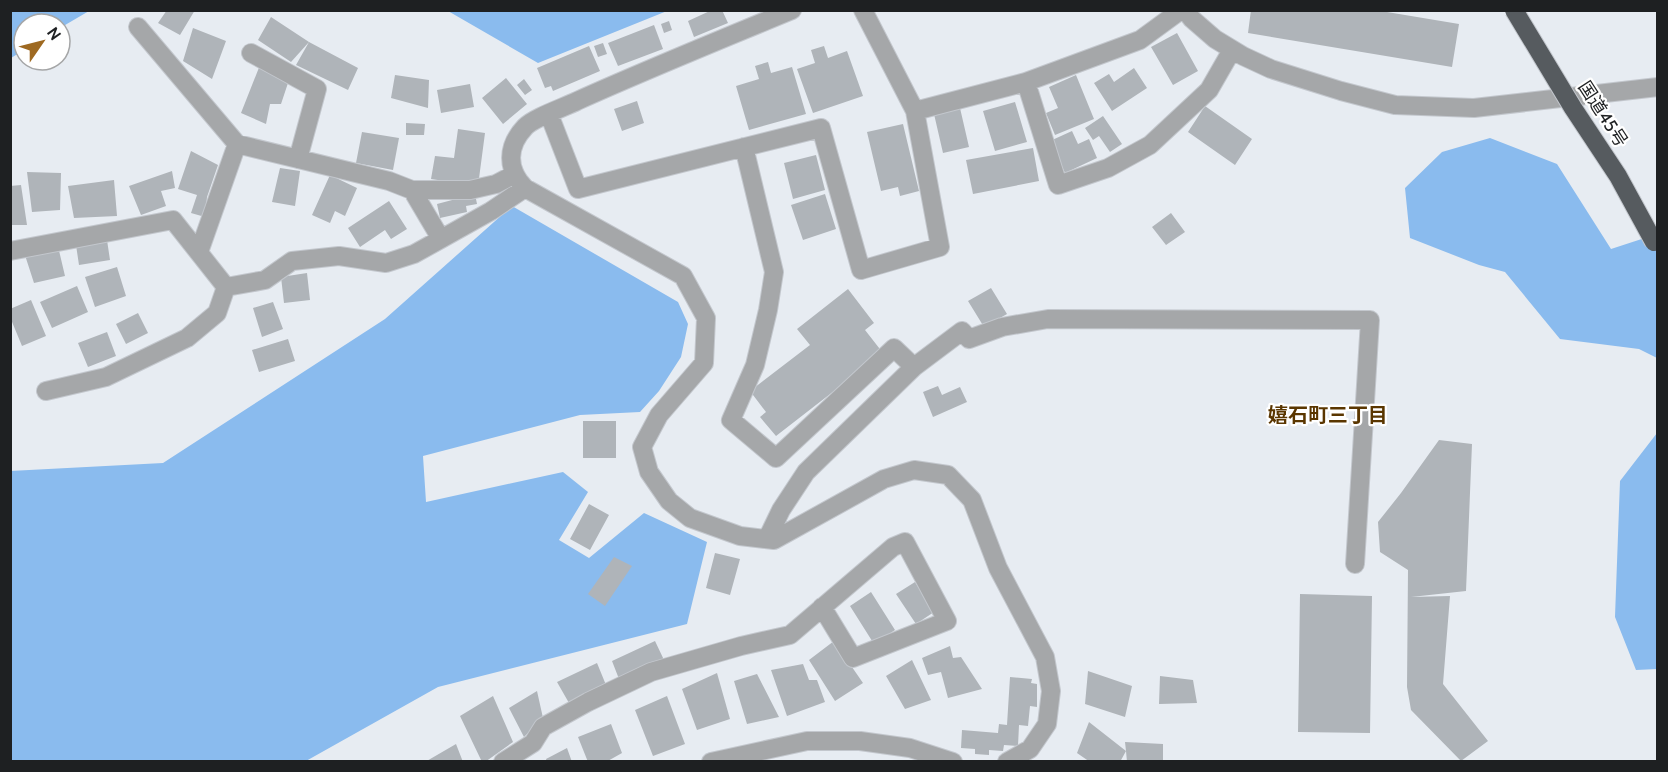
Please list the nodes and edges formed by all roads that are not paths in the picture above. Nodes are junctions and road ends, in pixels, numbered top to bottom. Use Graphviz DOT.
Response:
graph roads {
  1 [pos="792,10"];
  2 [pos="1183,10"];
  3 [pos="1514,10"];
  4 [pos="864,11"];
  5 [pos="138,27"];
  6 [pos="1232,50"];
  7 [pos="251,53"];
  8 [pos="1026,82"];
  9 [pos="1658,87"];
  10 [pos="915,111"];
  11 [pos="549,114"];
  12 [pos="237,144"];
  13 [pos="744,147"];
  14 [pos="298,159"];
  15 [pos="520,181"];
  16 [pos="412,190"];
  17 [pos="441,239"];
  18 [pos="1654,242"];
  19 [pos="10,251"];
  20 [pos="199,252"];
  21 [pos="226,287"];
  22 [pos="914,368"];
  23 [pos="46,391"];
  24 [pos="767,539"];
  25 [pos="1355,564"];
  26 [pos="822,607"];
  27 [pos="504,762"];
  28 [pos="711,762"];
  29 [pos="953,762"];
  30 [pos="1007,762"];
  1 -- 11 [label="street"];
  2 -- 6 [label="street"];
  2 -- 8 [label="street"];
  3 -- 18 [label="highway, 国道45号, bridge"];
  4 -- 10 [label="street"];
  5 -- 12 [label="street"];
  6 -- 8 [label="street"];
  6 -- 9 [label="street"];
  7 -- 14 [label="street"];
  8 -- 10 [label="street"];
  10 -- 13 [label="street"];
  11 -- 13 [label="street"];
  11 -- 15 [label="street"];
  12 -- 14 [label="street"];
  12 -- 20 [label="street"];
  13 -- 22 [label="street"];
  14 -- 16 [label="street"];
  15 -- 16 [label="street"];
  15 -- 17 [label="street"];
  15 -- 24 [label="street"];
  16 -- 17 [label="street"];
  17 -- 21 [label="street"];
  19 -- 20 [label="street"];
  20 -- 21 [label="street"];
  21 -- 23 [label="street"];
  22 -- 24 [label="street"];
  22 -- 25 [label="street"];
  24 -- 30 [label="street"];
  26 -- 26 [label="street"];
  26 -- 27 [label="street"];
  28 -- 29 [label="street"];
}
